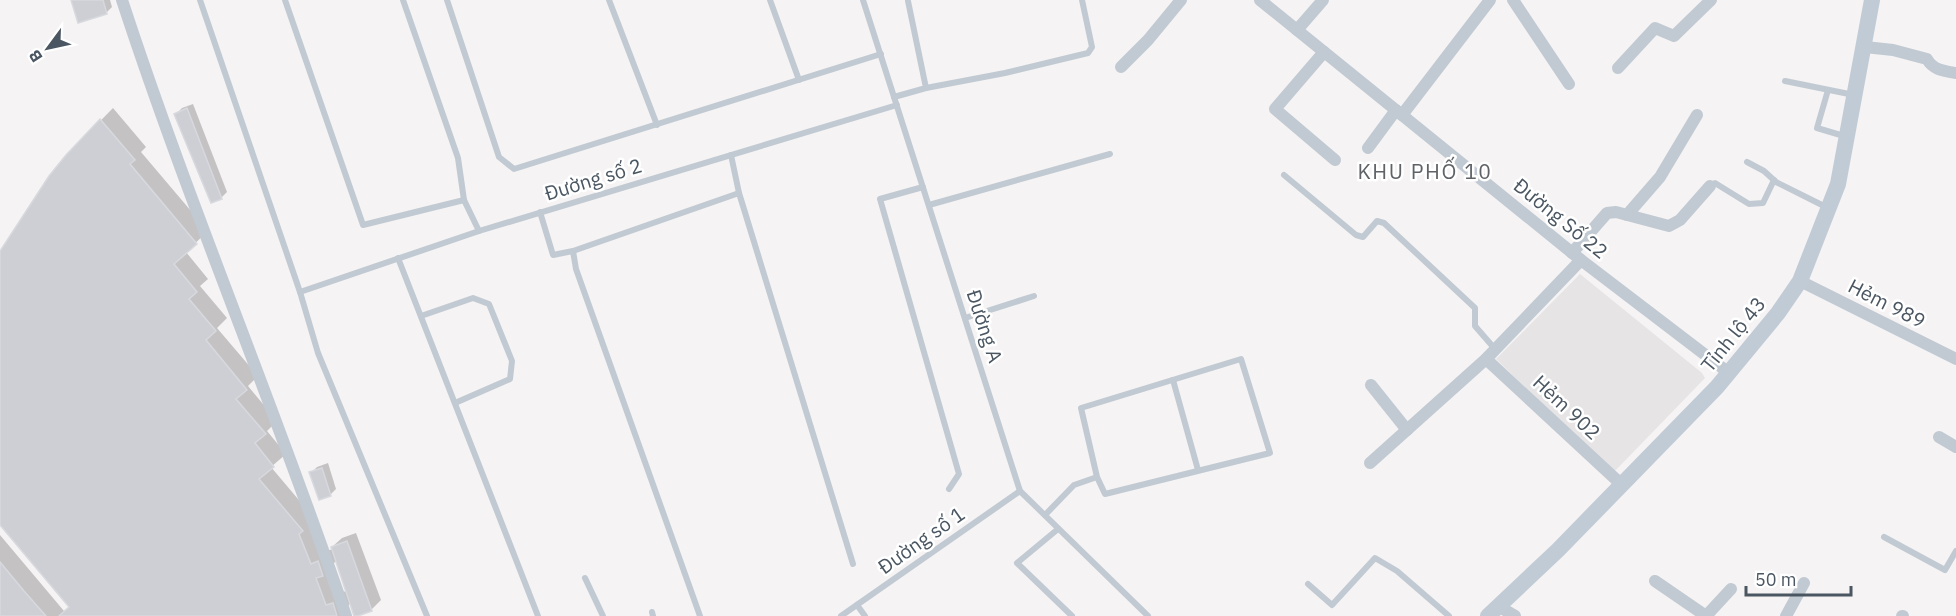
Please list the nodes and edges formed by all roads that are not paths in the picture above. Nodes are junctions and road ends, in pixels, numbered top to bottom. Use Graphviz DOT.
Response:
graph roads {
  1 [pos="122,0"];
  2 [pos="200,0"];
  3 [pos="285,0"];
  4 [pos="404,0"];
  5 [pos="447,0"];
  6 [pos="609,0"];
  7 [pos="770,0"];
  8 [pos="864,0"];
  9 [pos="1082,0"];
  10 [pos="1181,0"];
  11 [pos="1260,0"];
  12 [pos="1323,0"];
  13 [pos="1490,0"];
  14 [pos="1512,0"];
  15 [pos="1711,0"];
  16 [pos="1872,0"];
  17 [pos="908,1"];
  18 [pos="1297,30"];
  19 [pos="1865,47"];
  20 [pos="1324,52"];
  21 [pos="881,54"];
  22 [pos="1120,67"];
  23 [pos="1618,68"];
  24 [pos="1956,73"];
  25 [pos="799,80"];
  26 [pos="1785,81"];
  27 [pos="1569,84"];
  28 [pos="926,88"];
  29 [pos="1828,90"];
  30 [pos="1854,95"];
  31 [pos="894,97"];
  32 [pos="897,105"];
  33 [pos="1399,113"];
  34 [pos="1697,115"];
  35 [pos="657,125"];
  36 [pos="1847,137"];
  37 [pos="1368,148"];
  38 [pos="1110,154"];
  39 [pos="731,155"];
  40 [pos="1335,160"];
  41 [pos="1747,162"];
  42 [pos="1284,175"];
  43 [pos="1774,180"];
  44 [pos="1710,186"];
  45 [pos="923,187"];
  46 [pos="739,193"];
  47 [pos="464,200"];
  48 [pos="929,205"];
  49 [pos="1830,208"];
  50 [pos="540,212"];
  51 [pos="1627,215"];
  52 [pos="479,231"];
  53 [pos="573,251"];
  54 [pos="1577,256"];
  55 [pos="398,258"];
  56 [pos="1800,281"];
  57 [pos="300,292"];
  58 [pos="1034,296"];
  59 [pos="421,316"];
  60 [pos="965,318"];
  61 [pos="1495,349"];
  62 [pos="1486,359"];
  63 [pos="1956,359"];
  64 [pos="1729,373"];
  65 [pos="1173,380"];
  66 [pos="1371,385"];
  67 [pos="455,403"];
  68 [pos="1407,430"];
  69 [pos="1939,437"];
  70 [pos="1956,447"];
  71 [pos="1370,463"];
  72 [pos="1198,470"];
  73 [pos="1097,477"];
  74 [pos="1622,485"];
  75 [pos="950,489"];
  76 [pos="1020,491"];
  77 [pos="1045,515"];
  78 [pos="1058,529"];
  79 [pos="1884,537"];
  80 [pos="1956,551"];
  81 [pos="853,564"];
  82 [pos="585,578"];
  83 [pos="1655,581"];
  84 [pos="1804,583"];
  85 [pos="1308,584"];
  86 [pos="1731,589"];
  87 [pos="857,605"];
  88 [pos="1493,611"];
  89 [pos="346,616"];
  90 [pos="427,616"];
  91 [pos="538,616"];
  92 [pos="603,616"];
  93 [pos="700,616"];
  94 [pos="841,616"];
  95 [pos="865,616"];
  96 [pos="1072,616"];
  97 [pos="1148,616"];
  98 [pos="1449,616"];
  99 [pos="1515,616"];
  100 [pos="1706,616"];
  101 [pos="1786,616"];
  1 -- 89 [label="street"];
  2 -- 57 [label="lane"];
  3 -- 47 [label="lane"];
  4 -- 47 [label="lane"];
  5 -- 35 [label="lane"];
  6 -- 35 [label="lane"];
  7 -- 25 [label="lane"];
  8 -- 21 [label="lane, Đường A"];
  9 -- 28 [label="lane"];
  10 -- 22 [label="street"];
  11 -- 18 [label="street, Đường Số 22"];
  12 -- 18 [label="street"];
  13 -- 33 [label="street"];
  14 -- 27 [label="street"];
  15 -- 23 [label="street"];
  16 -- 19 [label="main road, Tỉnh lộ 43"];
  17 -- 28 [label="lane"];
  18 -- 20 [label="street, Đường Số 22"];
  19 -- 24 [label="street"];
  19 -- 30 [label="main road, Tỉnh lộ 43"];
  20 -- 33 [label="street, Đường Số 22"];
  20 -- 40 [label="street"];
  21 -- 25 [label="lane"];
  21 -- 31 [label="lane, Đường A"];
  25 -- 35 [label="lane"];
  26 -- 29 [label="lane"];
  28 -- 31 [label="lane"];
  29 -- 30 [label="lane"];
  29 -- 36 [label="lane"];
  30 -- 36 [label="main road, Tỉnh lộ 43"];
  31 -- 32 [label="lane, Đường A"];
  32 -- 39 [label="lane, Đường số 2"];
  32 -- 45 [label="lane, Đường A"];
  33 -- 37 [label="street"];
  33 -- 54 [label="street, Đường Số 22"];
  34 -- 51 [label="street"];
  36 -- 49 [label="main road, Tỉnh lộ 43"];
  38 -- 48 [label="lane"];
  39 -- 46 [label="lane"];
  39 -- 50 [label="lane, Đường số 2"];
  41 -- 43 [label="lane"];
  42 -- 61 [label="lane"];
  43 -- 44 [label="lane"];
  43 -- 49 [label="lane"];
  44 -- 51 [label="street"];
  45 -- 48 [label="lane, Đường A"];
  45 -- 75 [label="lane"];
  46 -- 53 [label="lane"];
  46 -- 81 [label="lane"];
  47 -- 52 [label="lane"];
  48 -- 60 [label="lane, Đường A"];
  49 -- 56 [label="main road, Tỉnh lộ 43"];
  50 -- 52 [label="lane, Đường số 2"];
  50 -- 53 [label="lane"];
  51 -- 54 [label="street"];
  52 -- 55 [label="lane, Đường số 2"];
  53 -- 93 [label="lane"];
  54 -- 61 [label="street"];
  54 -- 64 [label="street, Đường Số 22"];
  55 -- 57 [label="lane, Đường số 2"];
  55 -- 59 [label="lane"];
  56 -- 63 [label="street, Hẻm 989"];
  56 -- 64 [label="main road, Tỉnh lộ 43"];
  57 -- 90 [label="lane"];
  58 -- 60 [label="lane"];
  59 -- 67 [label="lane"];
  59 -- 67 [label="lane"];
  60 -- 76 [label="lane, Đường A"];
  61 -- 62 [label="street"];
  62 -- 68 [label="street"];
  62 -- 74 [label="street, Hẻm 902"];
  64 -- 74 [label="main road, Tỉnh lộ 43"];
  65 -- 72 [label="lane"];
  65 -- 72 [label="lane"];
  65 -- 73 [label="lane"];
  66 -- 68 [label="street"];
  67 -- 91 [label="lane"];
  68 -- 71 [label="street"];
  69 -- 70 [label="street"];
  72 -- 73 [label="lane"];
  73 -- 77 [label="lane"];
  74 -- 88 [label="main road, Tỉnh lộ 43"];
  76 -- 77 [label="lane, Đường A"];
  76 -- 87 [label="lane, Đường số 1"];
  77 -- 78 [label="lane, Đường A"];
  78 -- 96 [label="lane"];
  78 -- 97 [label="lane, Đường A"];
  79 -- 80 [label="lane"];
  82 -- 92 [label="lane"];
  83 -- 100 [label="street"];
  84 -- 101 [label="street"];
  85 -- 98 [label="lane"];
  86 -- 100 [label="street"];
  87 -- 94 [label="lane, Đường số 1"];
  87 -- 95 [label="lane"];
  88 -- 99 [label="street"];
}
